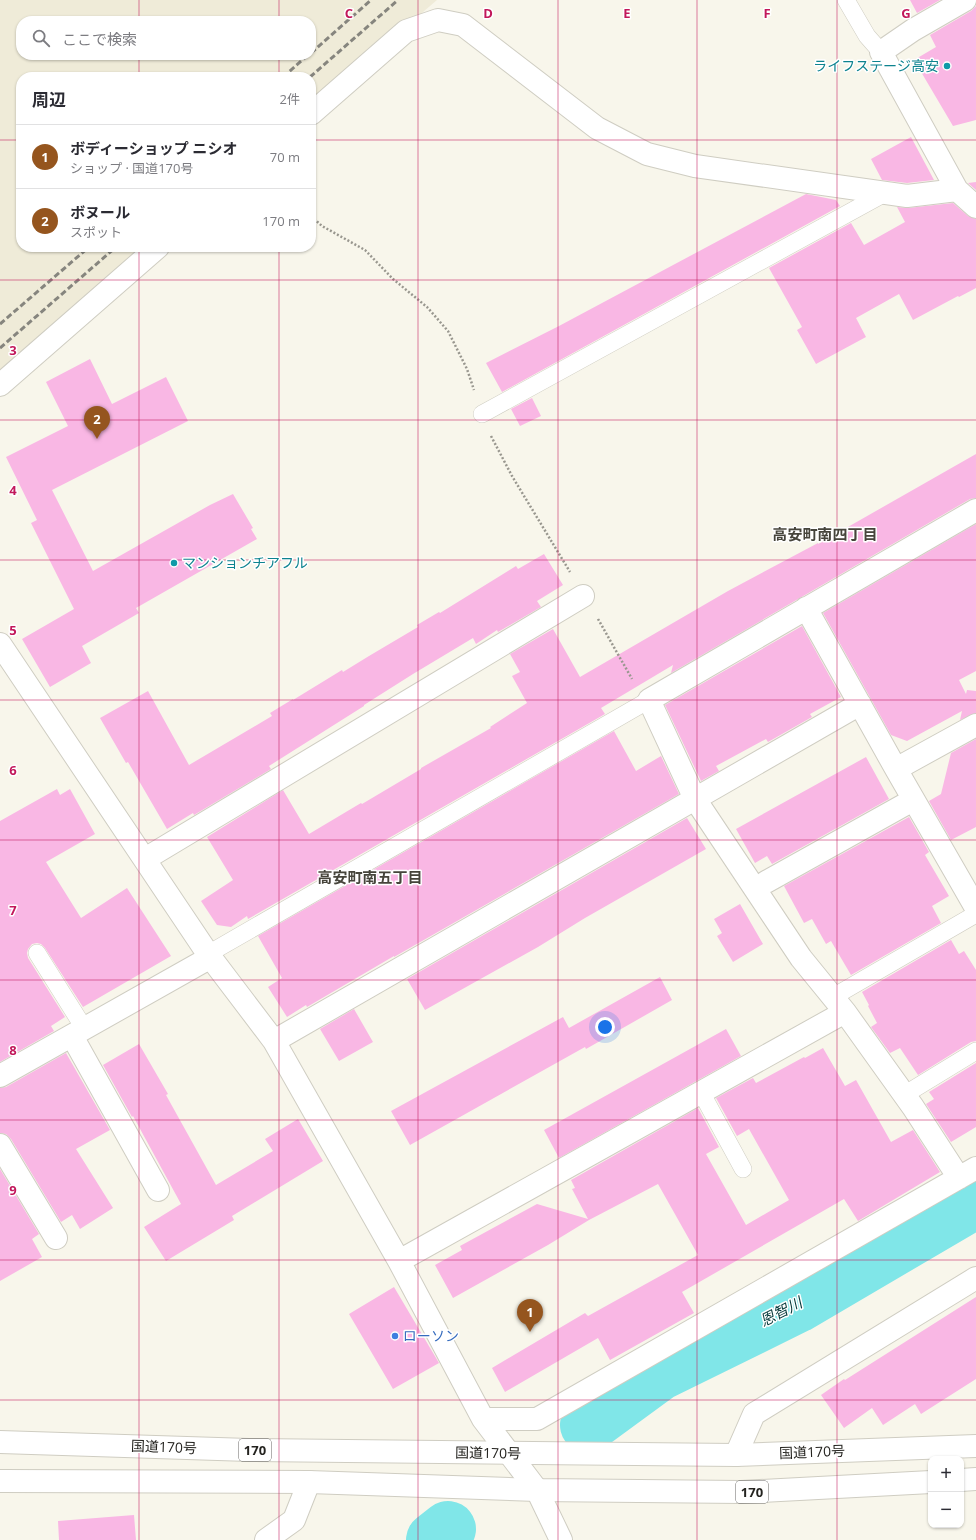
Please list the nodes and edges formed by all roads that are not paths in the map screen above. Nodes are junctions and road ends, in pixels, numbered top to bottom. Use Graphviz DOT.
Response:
graph roads {
  1 [pos="846,0"];
  2 [pos="964,0"];
  3 [pos="881,52"];
  4 [pos="316,110"];
  5 [pos="958,190"];
  6 [pos="885,193"];
  7 [pos="976,207"];
  8 [pos="152,252"];
  9 [pos="0,385"];
  10 [pos="482,414"];
  11 [pos="976,510"];
  12 [pos="584,596"];
  13 [pos="806,608"];
  14 [pos="0,645"];
  15 [pos="649,700"];
  16 [pos="860,704"];
  17 [pos="976,725"];
  18 [pos="896,769"];
  19 [pos="694,799"];
  20 [pos="913,800"];
  21 [pos="145,859"];
  22 [pos="766,882"];
  23 [pos="976,908"];
  24 [pos="976,914"];
  25 [pos="37,953"];
  26 [pos="210,955"];
  27 [pos="839,1005"];
  28 [pos="78,1032"];
  29 [pos="274,1040"];
  30 [pos="976,1051"];
  31 [pos="0,1076"];
  32 [pos="702,1092"];
  33 [pos="904,1095"];
  34 [pos="0,1145"];
  35 [pos="743,1169"];
  36 [pos="968,1173"];
  37 [pos="158,1190"];
  38 [pos="56,1238"];
  39 [pos="399,1261"];
  40 [pos="976,1278"];
  41 [pos="483,1419"];
  42 [pos="0,1442"];
  43 [pos="976,1446"];
  44 [pos="509,1453"];
  45 [pos="736,1456"];
  46 [pos="976,1479"];
  47 [pos="964,1480"];
  48 [pos="0,1481"];
  49 [pos="309,1482"];
  50 [pos="928,1482"];
  51 [pos="540,1497"];
  52 [pos="266,1540"];
  53 [pos="561,1540"];
  1 -- 3 [label="lane"];
  2 -- 3 [label="main road"];
  3 -- 5 [label="main road"];
  4 -- 6 [label="main road"];
  5 -- 6 [label="main road"];
  5 -- 7 [label="main road"];
  6 -- 10 [label="lane"];
  8 -- 9 [label="main road"];
  11 -- 13 [label="main road"];
  12 -- 21 [label="main road"];
  13 -- 15 [label="main road"];
  13 -- 16 [label="main road"];
  14 -- 21 [label="main road"];
  15 -- 19 [label="main road"];
  15 -- 26 [label="lane"];
  16 -- 18 [label="main road"];
  16 -- 19 [label="main road"];
  17 -- 18 [label="main road"];
  18 -- 20 [label="main road"];
  19 -- 27 [label="main road"];
  19 -- 29 [label="main road"];
  20 -- 22 [label="main road"];
  20 -- 23 [label="main road"];
  21 -- 26 [label="main road"];
  24 -- 27 [label="lane"];
  25 -- 28 [label="lane"];
  26 -- 28 [label="main road"];
  26 -- 29 [label="main road"];
  27 -- 32 [label="main road"];
  27 -- 33 [label="main road"];
  28 -- 31 [label="main road"];
  28 -- 37 [label="main road"];
  29 -- 39 [label="main road"];
  30 -- 33 [label="lane"];
  32 -- 35 [label="lane"];
  32 -- 39 [label="main road"];
  33 -- 36 [label="main road"];
  34 -- 38 [label="main road"];
  36 -- 41 [label="main road"];
  39 -- 41 [label="main road"];
  40 -- 45 [label="main road"];
  41 -- 44 [label="main road"];
  42 -- 44 [label="main road, 国道170号 / 170"];
  43 -- 45 [label="main road, 国道170号 / 170"];
  44 -- 45 [label="main road, 国道170号 / 170"];
  44 -- 51 [label="main road"];
  46 -- 47 [label="main road"];
  48 -- 49 [label="main road, 170"];
  49 -- 51 [label="main road, 170"];
  49 -- 52 [label="main road"];
  50 -- 51 [label="main road, 170"];
  51 -- 53 [label="main road"];
}
